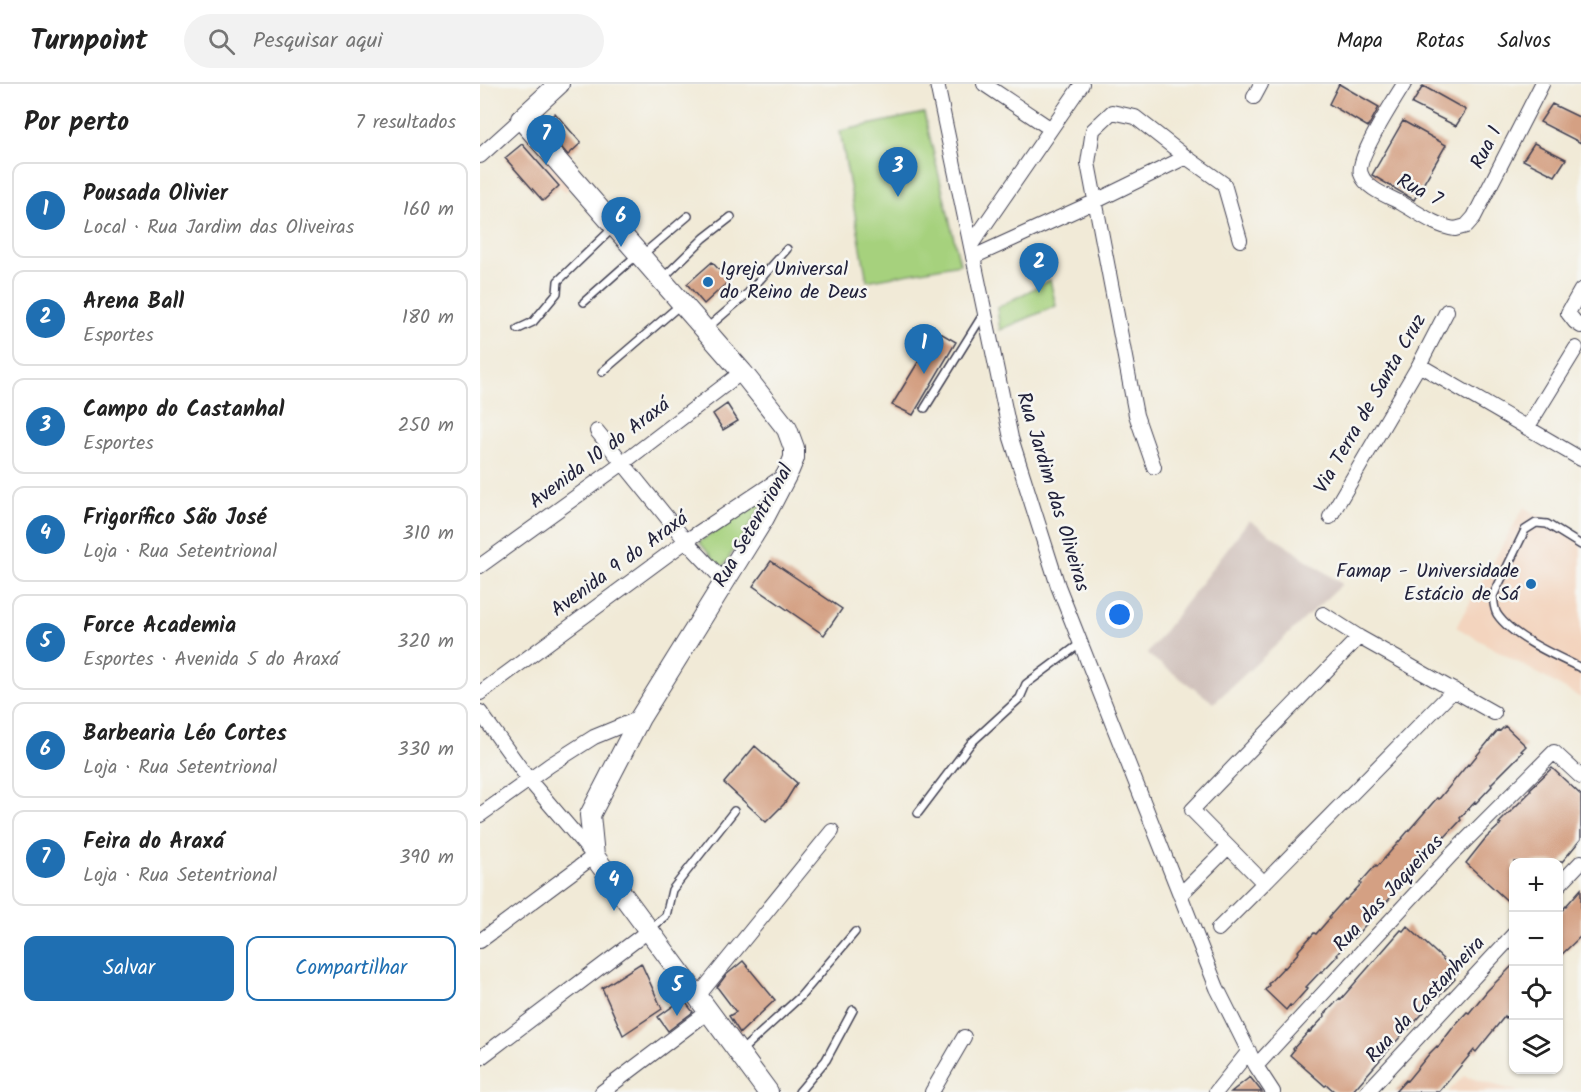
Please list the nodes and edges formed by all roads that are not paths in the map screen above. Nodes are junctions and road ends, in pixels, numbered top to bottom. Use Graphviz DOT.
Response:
graph roads {
  1 [pos="560,84"];
  2 [pos="937,84"];
  3 [pos="984,84"];
  4 [pos="1082,84"];
  5 [pos="1261,84"];
  6 [pos="1404,84"];
  7 [pos="1542,84"];
  8 [pos="1254,97"];
  9 [pos="521,119"];
  10 [pos="1051,129"];
  11 [pos="480,156"];
  12 [pos="1186,157"];
  13 [pos="1094,202"];
  14 [pos="688,216"];
  15 [pos="731,217"];
  16 [pos="615,226"];
  17 [pos="1463,228"];
  18 [pos="1240,240"];
  19 [pos="787,249"];
  20 [pos="972,251"];
  21 [pos="640,255"];
  22 [pos="661,279"];
  23 [pos="1581,290"];
  24 [pos="584,302"];
  25 [pos="682,303"];
  26 [pos="1447,311"];
  27 [pos="984,313"];
  28 [pos="1581,326"];
  29 [pos="705,329"];
  30 [pos="518,330"];
  31 [pos="1576,348"];
  32 [pos="1419,365"];
  33 [pos="602,372"];
  34 [pos="742,372"];
  35 [pos="925,408"];
  36 [pos="1527,428"];
  37 [pos="597,431"];
  38 [pos="1581,459"];
  39 [pos="623,463"];
  40 [pos="1154,467"];
  41 [pos="787,474"];
  42 [pos="1330,517"];
  43 [pos="686,541"];
  44 [pos="1581,545"];
  45 [pos="480,566"];
  46 [pos="724,581"];
  47 [pos="1323,614"];
  48 [pos="1359,637"];
  49 [pos="1081,643"];
  50 [pos="1581,668"];
  51 [pos="1454,690"];
  52 [pos="480,693"];
  53 [pos="480,712"];
  54 [pos="1494,713"];
  55 [pos="640,718"];
  56 [pos="1581,777"];
  57 [pos="530,780"];
  58 [pos="734,812"];
  59 [pos="918,813"];
  60 [pos="480,815"];
  61 [pos="832,831"];
  62 [pos="1228,847"];
  63 [pos="594,856"];
  64 [pos="1581,862"];
  65 [pos="1563,881"];
  66 [pos="1264,883"];
  67 [pos="1180,895"];
  68 [pos="1218,929"];
  69 [pos="648,931"];
  70 [pos="855,932"];
  71 [pos="1509,939"];
  72 [pos="480,941"];
  73 [pos="704,1004"];
  74 [pos="853,1010"];
  75 [pos="964,1037"];
  76 [pos="1249,1050"];
  77 [pos="739,1054"];
  78 [pos="480,1058"];
  79 [pos="1256,1066"];
  80 [pos="602,1092"];
  81 [pos="768,1092"];
  82 [pos="799,1092"];
  83 [pos="932,1092"];
  84 [pos="1216,1092"];
  85 [pos="1273,1092"];
  86 [pos="1367,1092"];
  1 -- 9 [label="street"];
  2 -- 20 [label="street, Rua Jardim das Oliveiras"];
  3 -- 10 [label="street"];
  4 -- 10 [label="street"];
  5 -- 8 [label="street"];
  6 -- 17 [label="street, Rua 7"];
  7 -- 17 [label="street, Rua 1"];
  9 -- 11 [label="street"];
  9 -- 16 [label="street, Rua Setentrional"];
  10 -- 20 [label="street"];
  12 -- 13 [label="street"];
  12 -- 13 [label="street"];
  12 -- 18 [label="street"];
  13 -- 20 [label="street"];
  13 -- 40 [label="street"];
  14 -- 21 [label="lane"];
  15 -- 22 [label="lane"];
  16 -- 21 [label="street, Rua Setentrional"];
  16 -- 30 [label="lane"];
  19 -- 29 [label="lane"];
  20 -- 27 [label="street, Rua Jardim das Oliveiras"];
  21 -- 22 [label="street, Rua Setentrional"];
  21 -- 24 [label="lane"];
  22 -- 25 [label="street, Rua Setentrional"];
  23 -- 28 [label="street"];
  25 -- 29 [label="street, Rua Setentrional"];
  25 -- 33 [label="lane"];
  26 -- 32 [label="street, Via Terra de Santa Cruz"];
  27 -- 35 [label="lane"];
  27 -- 49 [label="street, Rua Jardim das Oliveiras"];
  29 -- 34 [label="street, Rua Setentrional"];
  31 -- 36 [label="street"];
  32 -- 36 [label="street"];
  32 -- 42 [label="street, Via Terra de Santa Cruz"];
  34 -- 39 [label="street, Avenida 10 do Araxá"];
  34 -- 41 [label="street, Rua Setentrional"];
  36 -- 38 [label="street"];
  37 -- 39 [label="street"];
  39 -- 43 [label="street"];
  39 -- 45 [label="street, Avenida 10 do Araxá"];
  41 -- 43 [label="street, Avenida 9 do Araxá"];
  41 -- 46 [label="street, Rua Setentrional"];
  43 -- 46 [label="street"];
  43 -- 52 [label="street, Avenida 9 do Araxá"];
  44 -- 50 [label="lane"];
  46 -- 55 [label="street, Rua Setentrional"];
  47 -- 48 [label="street"];
  48 -- 51 [label="street"];
  48 -- 62 [label="street"];
  49 -- 59 [label="lane"];
  49 -- 67 [label="street, Rua Jardim das Oliveiras"];
  51 -- 54 [label="street"];
  51 -- 66 [label="street"];
  53 -- 57 [label="street"];
  55 -- 57 [label="street"];
  55 -- 63 [label="street, Rua Setentrional"];
  56 -- 79 [label="street, Rua das Jaqueiras"];
  57 -- 60 [label="street"];
  57 -- 63 [label="street"];
  58 -- 69 [label="lane"];
  61 -- 73 [label="street"];
  62 -- 66 [label="street"];
  62 -- 67 [label="street"];
  63 -- 69 [label="street"];
  63 -- 72 [label="street"];
  64 -- 65 [label="street"];
  66 -- 68 [label="street"];
  67 -- 76 [label="street, Rua Jardim das Oliveiras"];
  69 -- 73 [label="street"];
  69 -- 78 [label="street"];
  70 -- 77 [label="lane"];
  71 -- 86 [label="street, Rua da Castanheira"];
  73 -- 77 [label="street"];
  73 -- 80 [label="street"];
  74 -- 82 [label="lane"];
  75 -- 83 [label="street"];
  76 -- 79 [label="street, Rua Jardim das Oliveiras"];
  76 -- 84 [label="street"];
  77 -- 81 [label="street"];
  79 -- 85 [label="street, Rua Jardim das Oliveiras"];
}
